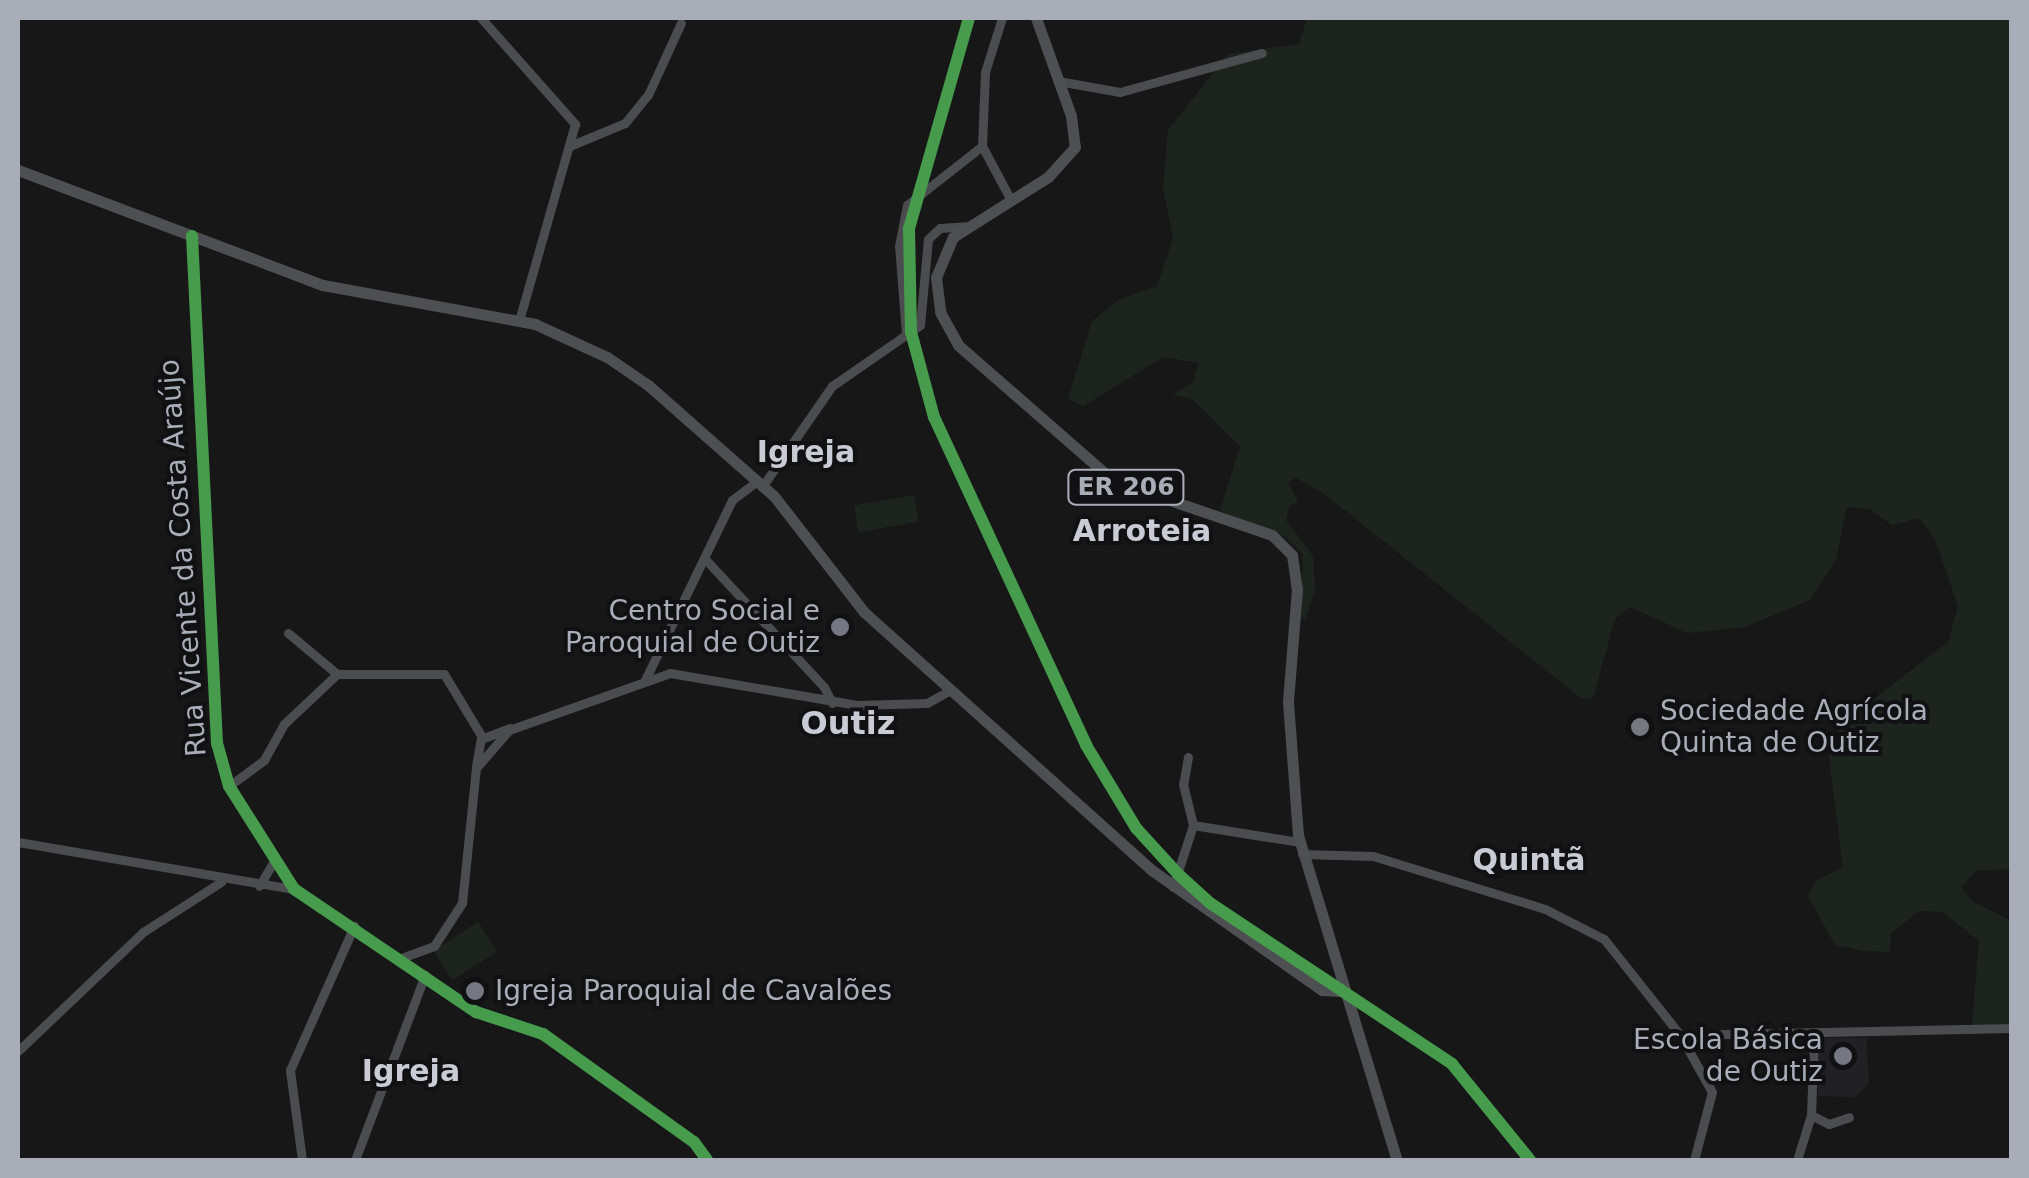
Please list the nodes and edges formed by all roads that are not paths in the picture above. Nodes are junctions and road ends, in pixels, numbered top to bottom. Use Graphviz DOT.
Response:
graph roads {
  1 [pos="481,18"];
  2 [pos="1002,18"];
  3 [pos="1036,18"];
  4 [pos="682,23"];
  5 [pos="1262,53"];
  6 [pos="1058,81"];
  7 [pos="572,145"];
  8 [pos="982,146"];
  9 [pos="18,170"];
  10 [pos="1012,200"];
  11 [pos="966,226"];
  12 [pos="192,236"];
  13 [pos="519,321"];
  14 [pos="906,334"];
  15 [pos="759,484"];
  16 [pos="706,560"];
  17 [pos="288,633"];
  18 [pos="337,674"];
  19 [pos="645,680"];
  20 [pos="949,691"];
  21 [pos="832,703"];
  22 [pos="520,725"];
  23 [pos="482,738"];
  24 [pos="1188,757"];
  25 [pos="476,768"];
  26 [pos="229,786"];
  27 [pos="1193,825"];
  28 [pos="18,842"];
  29 [pos="1301,848"];
  30 [pos="273,862"];
  31 [pos="221,882"];
  32 [pos="259,886"];
  33 [pos="1173,887"];
  34 [pos="294,889"];
  35 [pos="354,926"];
  36 [pos="404,957"];
  37 [pos="425,975"];
  38 [pos="1344,991"];
  39 [pos="2012,1028"];
  40 [pos="1814,1034"];
  41 [pos="1680,1036"];
  42 [pos="18,1051"];
  43 [pos="1811,1115"];
  44 [pos="1850,1117"];
  45 [pos="302,1160"];
  46 [pos="354,1160"];
  47 [pos="707,1160"];
  48 [pos="1397,1160"];
  49 [pos="1694,1160"];
  50 [pos="1797,1160"];
  1 -- 7 [label="street"];
  2 -- 8 [label="street"];
  3 -- 6 [label="main road, ER 206"];
  4 -- 7 [label="street"];
  5 -- 6 [label="street"];
  6 -- 10 [label="main road, ER 206"];
  7 -- 13 [label="street"];
  8 -- 10 [label="street"];
  8 -- 14 [label="street"];
  9 -- 12 [label="main road"];
  10 -- 11 [label="main road, ER 206"];
  11 -- 14 [label="street"];
  11 -- 29 [label="main road, ER 206"];
  12 -- 13 [label="main road"];
  12 -- 26 [label="street, Rua Vicente da Costa Araújo"];
  13 -- 15 [label="main road"];
  14 -- 15 [label="street"];
  15 -- 16 [label="street"];
  15 -- 20 [label="main road"];
  16 -- 19 [label="street"];
  16 -- 21 [label="street"];
  17 -- 18 [label="street"];
  18 -- 23 [label="street"];
  18 -- 26 [label="street"];
  19 -- 21 [label="street"];
  19 -- 22 [label="street"];
  20 -- 21 [label="street"];
  20 -- 33 [label="main road"];
  22 -- 23 [label="street"];
  22 -- 25 [label="street"];
  23 -- 25 [label="street"];
  24 -- 27 [label="street"];
  25 -- 36 [label="street"];
  26 -- 30 [label="street, Rua Vicente da Costa Araújo"];
  27 -- 29 [label="street"];
  27 -- 33 [label="street"];
  28 -- 31 [label="street"];
  29 -- 38 [label="main road, ER 206"];
  29 -- 41 [label="street"];
  30 -- 32 [label="street"];
  30 -- 34 [label="street"];
  31 -- 32 [label="street"];
  31 -- 42 [label="street"];
  32 -- 34 [label="street"];
  33 -- 38 [label="main road"];
  34 -- 35 [label="street"];
  35 -- 36 [label="street"];
  35 -- 45 [label="street"];
  36 -- 37 [label="street"];
  37 -- 46 [label="street"];
  37 -- 47 [label="street"];
  38 -- 48 [label="main road, ER 206"];
  39 -- 40 [label="street"];
  40 -- 41 [label="street"];
  40 -- 43 [label="street"];
  41 -- 49 [label="street"];
  43 -- 44 [label="street"];
  43 -- 50 [label="street"];
}
